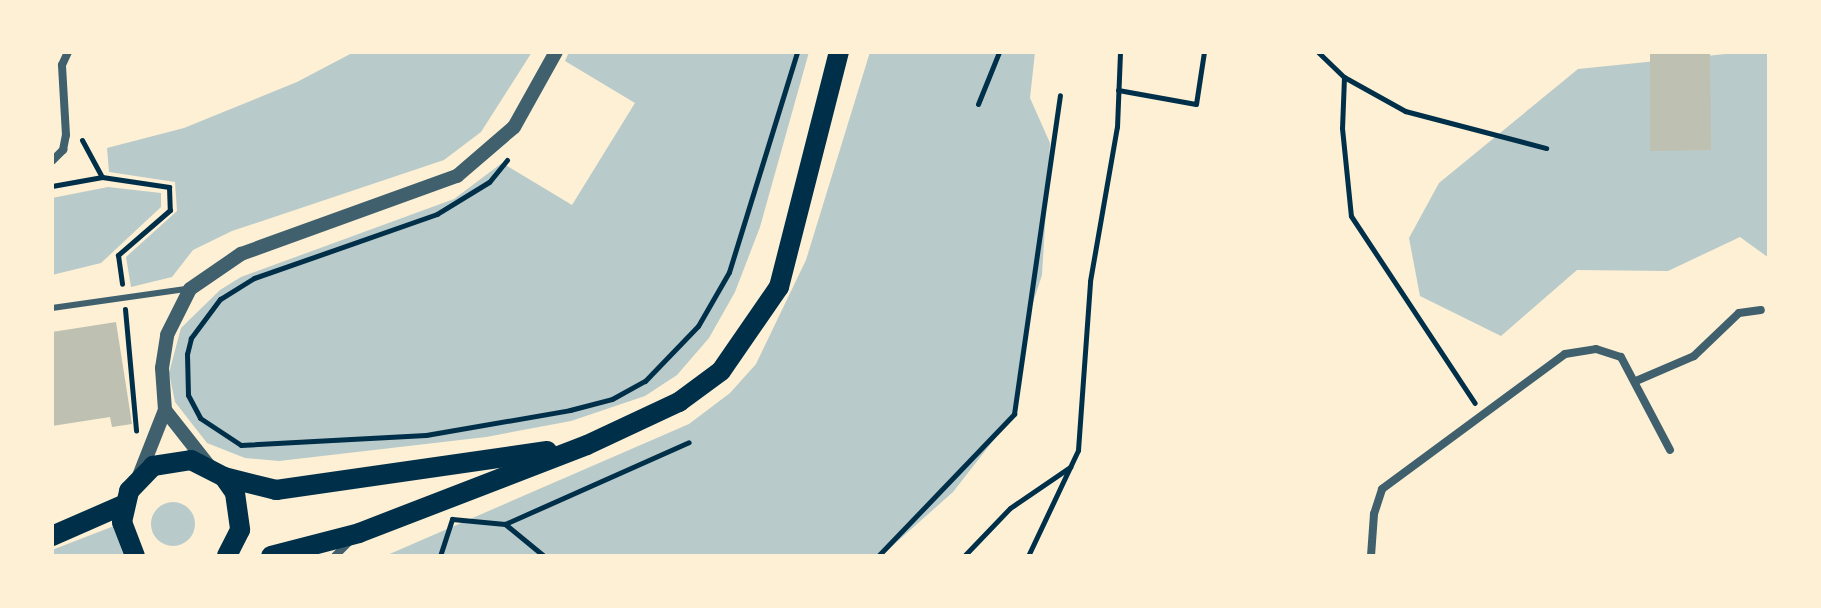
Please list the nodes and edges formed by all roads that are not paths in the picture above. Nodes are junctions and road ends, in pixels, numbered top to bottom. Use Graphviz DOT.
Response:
graph roads {
  1 [pos="68,52"];
  2 [pos="556,52"];
  3 [pos="839,52"];
  4 [pos="52,161"];
  5 [pos="190,289"];
  6 [pos="52,308"];
  7 [pos="1761,310"];
  8 [pos="1636,381"];
  9 [pos="165,410"];
  10 [pos="587,445"];
  11 [pos="1670,450"];
  12 [pos="217,472"];
  13 [pos="138,478"];
  14 [pos="123,505"];
  15 [pos="359,533"];
  16 [pos="52,536"];
  17 [pos="135,556"];
  18 [pos="227,556"];
  19 [pos="271,556"];
  20 [pos="335,556"];
  21 [pos="1371,556"];
  1 -- 4 [label="street"];
  2 -- 5 [label="street"];
  3 -- 10 [label="main road"];
  5 -- 6 [label="lane"];
  5 -- 9 [label="street"];
  7 -- 8 [label="street"];
  8 -- 11 [label="street"];
  8 -- 21 [label="street"];
  9 -- 12 [label="street"];
  9 -- 13 [label="street"];
  10 -- 12 [label="main road"];
  10 -- 15 [label="main road"];
  12 -- 13 [label="main road"];
  12 -- 18 [label="main road"];
  13 -- 14 [label="main road"];
  14 -- 16 [label="main road"];
  14 -- 17 [label="main road"];
  15 -- 19 [label="main road"];
  15 -- 20 [label="street"];
}
